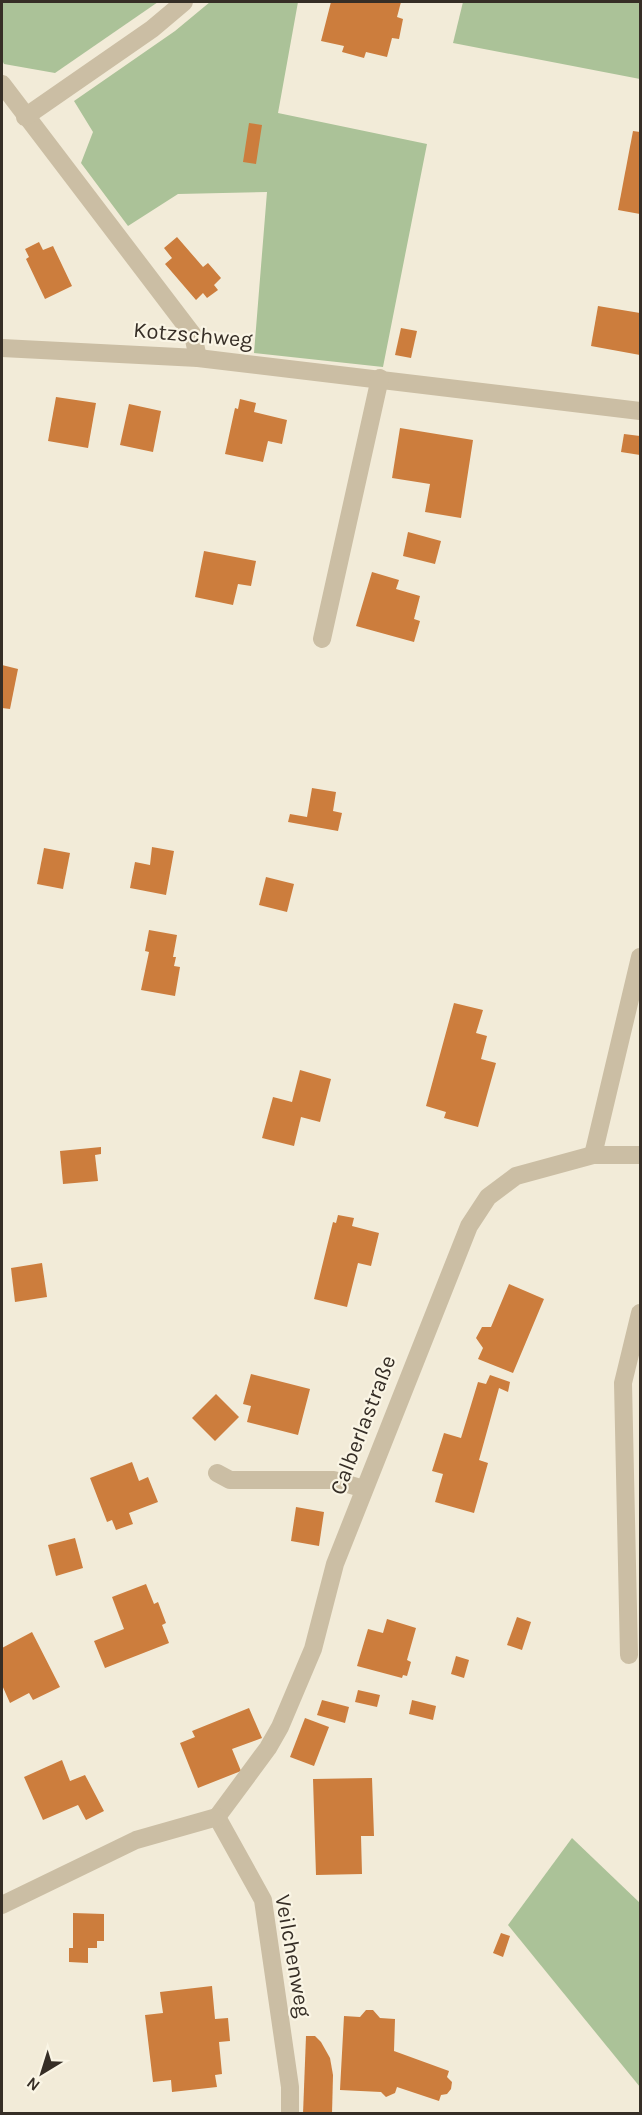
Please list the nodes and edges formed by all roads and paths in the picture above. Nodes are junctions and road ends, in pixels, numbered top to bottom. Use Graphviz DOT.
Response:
graph roads {
  1 [pos="184,2"];
  2 [pos="2,84"];
  3 [pos="25,117"];
  4 [pos="2,348"];
  5 [pos="198,358"];
  6 [pos="380,378"];
  7 [pos="640,411"];
  8 [pos="322,639"];
  9 [pos="640,957"];
  10 [pos="593,1155"];
  11 [pos="640,1155"];
  12 [pos="640,1314"];
  13 [pos="217,1473"];
  14 [pos="364,1489"];
  15 [pos="629,1656"];
  16 [pos="218,1817"];
  17 [pos="2,1905"];
  18 [pos="291,2114"];
  1 -- 3 [label="street"];
  2 -- 3 [label="street"];
  3 -- 5 [label="street"];
  4 -- 5 [label="street, Kotzschweg"];
  5 -- 6 [label="street, Kotzschweg"];
  6 -- 7 [label="street, Kotzschweg"];
  6 -- 8 [label="street"];
  9 -- 10 [label="street"];
  10 -- 11 [label="street, Calberlastraße"];
  10 -- 14 [label="street, Calberlastraße"];
  12 -- 15 [label="street"];
  13 -- 14 [label="street"];
  14 -- 16 [label="street, Calberlastraße"];
  16 -- 17 [label="street"];
  16 -- 18 [label="street, Veilchenweg"];
}
